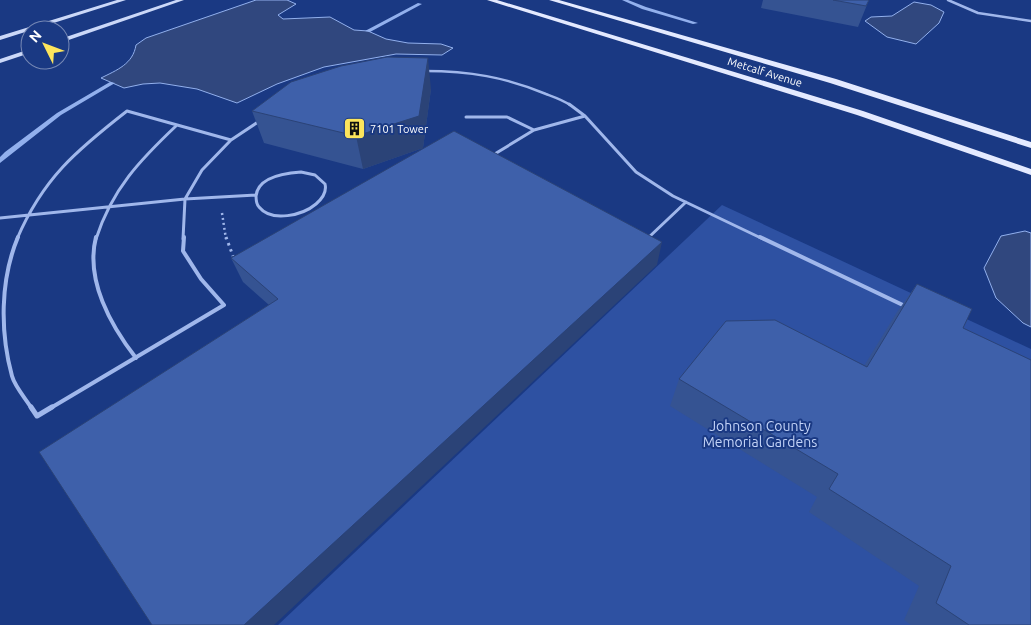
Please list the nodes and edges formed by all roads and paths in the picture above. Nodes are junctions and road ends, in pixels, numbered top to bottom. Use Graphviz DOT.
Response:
graph roads {
  1 [pos="123,0"];
  2 [pos="181,0"];
  3 [pos="490,0"];
  4 [pos="552,0"];
  5 [pos="948,0"];
  6 [pos="59,20"];
  7 [pos="1031,22"];
  8 [pos="20,32"];
  9 [pos="20,34"];
  10 [pos="70,37"];
  11 [pos="0,38"];
  12 [pos="0,44"];
  13 [pos="20,53"];
  14 [pos="0,60"];
  15 [pos="419,70"];
  16 [pos="269,115"];
  17 [pos="585,116"];
  18 [pos="466,117"];
  19 [pos="177,125"];
  20 [pos="534,130"];
  21 [pos="231,140"];
  22 [pos="1031,145"];
  23 [pos="490,156"];
  24 [pos="1031,172"];
  25 [pos="256,196"];
  26 [pos="185,200"];
  27 [pos="686,202"];
  28 [pos="110,207"];
  29 [pos="222,211"];
  30 [pos="27,215"];
  31 [pos="0,218"];
  32 [pos="646,239"];
  33 [pos="233,256"];
  34 [pos="916,311"];
  35 [pos="136,358"];
  1 -- 6 [label="main road"];
  2 -- 10 [label="main road"];
  3 -- 24 [label="main road, Metcalf Avenue"];
  4 -- 22 [label="main road, Metcalf Avenue"];
  5 -- 7 [label="lane"];
  8 -- 11 [label="main road"];
  9 -- 12 [label="main road"];
  13 -- 14 [label="main road"];
  15 -- 17 [label="lane"];
  16 -- 21 [label="lane"];
  17 -- 20 [label="lane"];
  17 -- 27 [label="lane"];
  18 -- 20 [label="lane"];
  19 -- 21 [label="lane"];
  19 -- 28 [label="lane"];
  19 -- 30 [label="lane"];
  20 -- 23 [label="lane"];
  21 -- 26 [label="lane"];
  25 -- 25 [label="lane"];
  25 -- 26 [label="lane"];
  26 -- 28 [label="lane"];
  26 -- 35 [label="lane"];
  27 -- 32 [label="lane"];
  27 -- 34 [label="lane"];
  28 -- 30 [label="lane"];
  28 -- 35 [label="lane"];
  29 -- 33 [label="path"];
  30 -- 31 [label="lane"];
  30 -- 35 [label="lane"];
}
